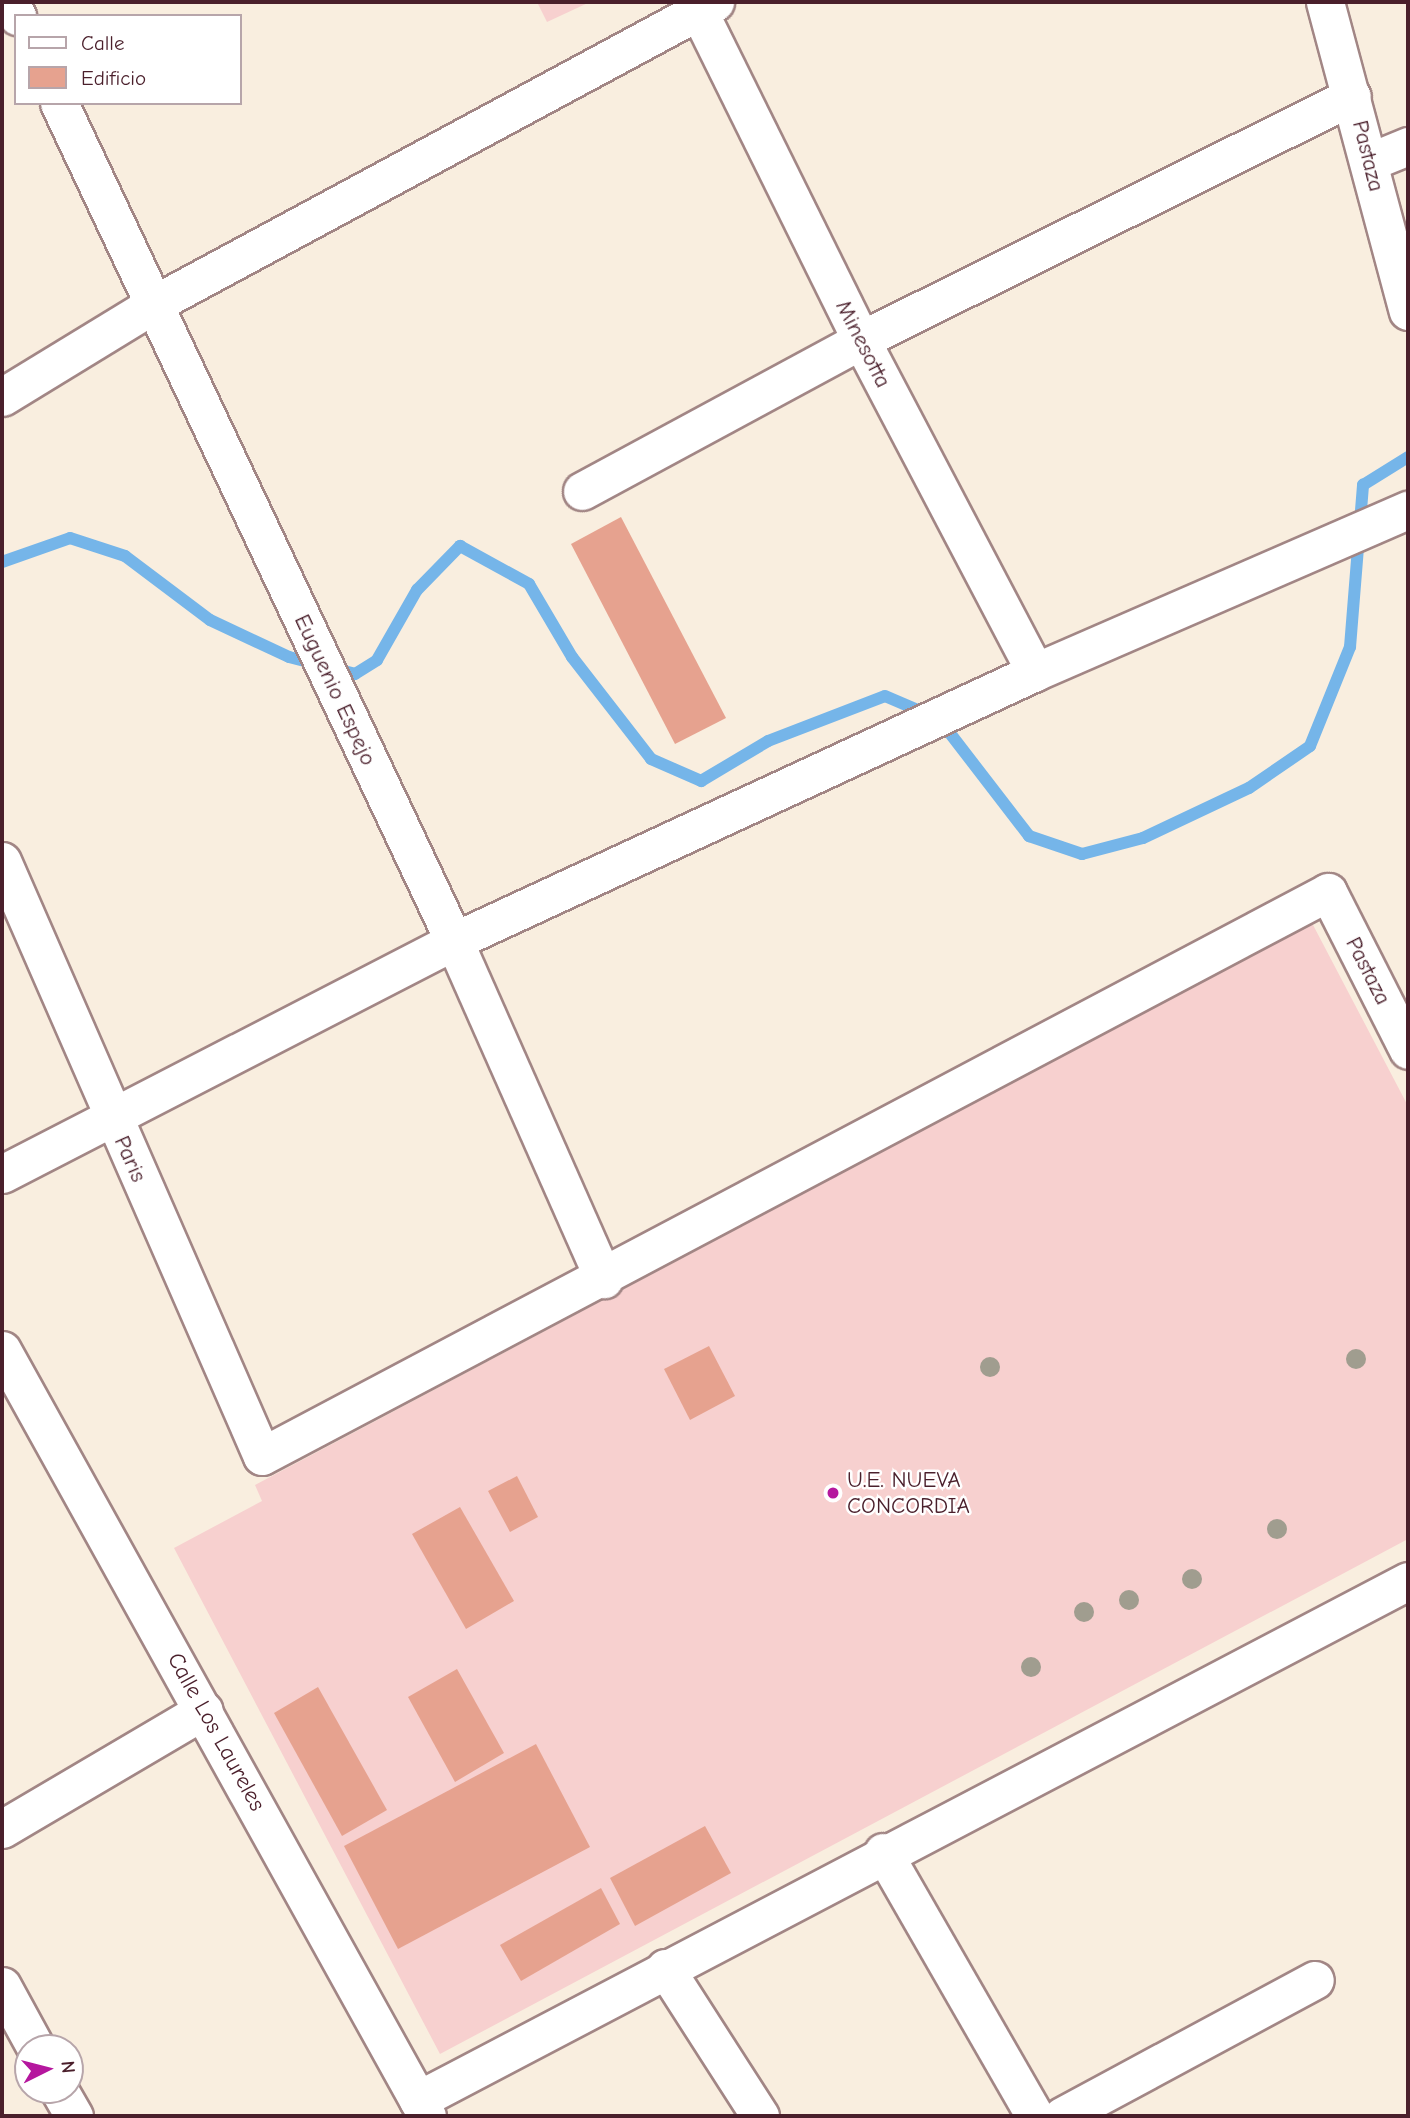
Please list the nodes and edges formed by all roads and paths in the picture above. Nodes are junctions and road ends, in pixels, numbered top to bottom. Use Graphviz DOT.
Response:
graph roads {
  1 [pos="1325,2"];
  2 [pos="707,7"];
  3 [pos="1352,96"];
  4 [pos="60,105"];
  5 [pos="1408,146"];
  6 [pos="1370,162"];
  7 [pos="156,303"];
  8 [pos="1408,311"];
  9 [pos="860,340"];
  10 [pos="2,397"];
  11 [pos="582,491"];
  12 [pos="1408,510"];
  13 [pos="1035,672"];
  14 [pos="2,861"];
  15 [pos="454,942"];
  16 [pos="1408,1050"];
  17 [pos="113,1120"];
  18 [pos="2,1174"];
  19 [pos="604,1279"];
  20 [pos="2,1350"];
  21 [pos="1408,1581"];
  22 [pos="204,1710"];
  23 [pos="2,1829"];
  24 [pos="883,1852"];
  25 [pos="665,1968"];
  26 [pos="1315,1980"];
  27 [pos="2,1986"];
  28 [pos="28,2034"];
  29 [pos="423,2108"];
  30 [pos="760,2116"];
  31 [pos="1035,2116"];
  32 [pos="1062,2116"];
  1 -- 3 [label="street, Pastaza"];
  2 -- 7 [label="street"];
  2 -- 9 [label="street, Minesotta"];
  3 -- 6 [label="street, Pastaza"];
  3 -- 9 [label="street"];
  4 -- 7 [label="street, Euguenio Espejo"];
  5 -- 6 [label="street"];
  6 -- 8 [label="street, Pastaza"];
  7 -- 10 [label="street"];
  7 -- 15 [label="street, Euguenio Espejo"];
  9 -- 11 [label="street"];
  9 -- 13 [label="street, Minesotta"];
  12 -- 13 [label="street"];
  13 -- 15 [label="street"];
  14 -- 17 [label="street, Paris"];
  15 -- 17 [label="street"];
  15 -- 19 [label="street, Euguenio Espejo"];
  16 -- 19 [label="street, Pastaza"];
  17 -- 18 [label="street"];
  17 -- 19 [label="street, Paris"];
  20 -- 22 [label="street, Calle Los Laureles"];
  21 -- 24 [label="street"];
  22 -- 23 [label="street"];
  22 -- 29 [label="street, Calle Los Laureles"];
  24 -- 25 [label="street"];
  24 -- 31 [label="street"];
  25 -- 29 [label="street"];
  25 -- 30 [label="street"];
  26 -- 32 [label="street"];
  27 -- 28 [label="street"];
}
